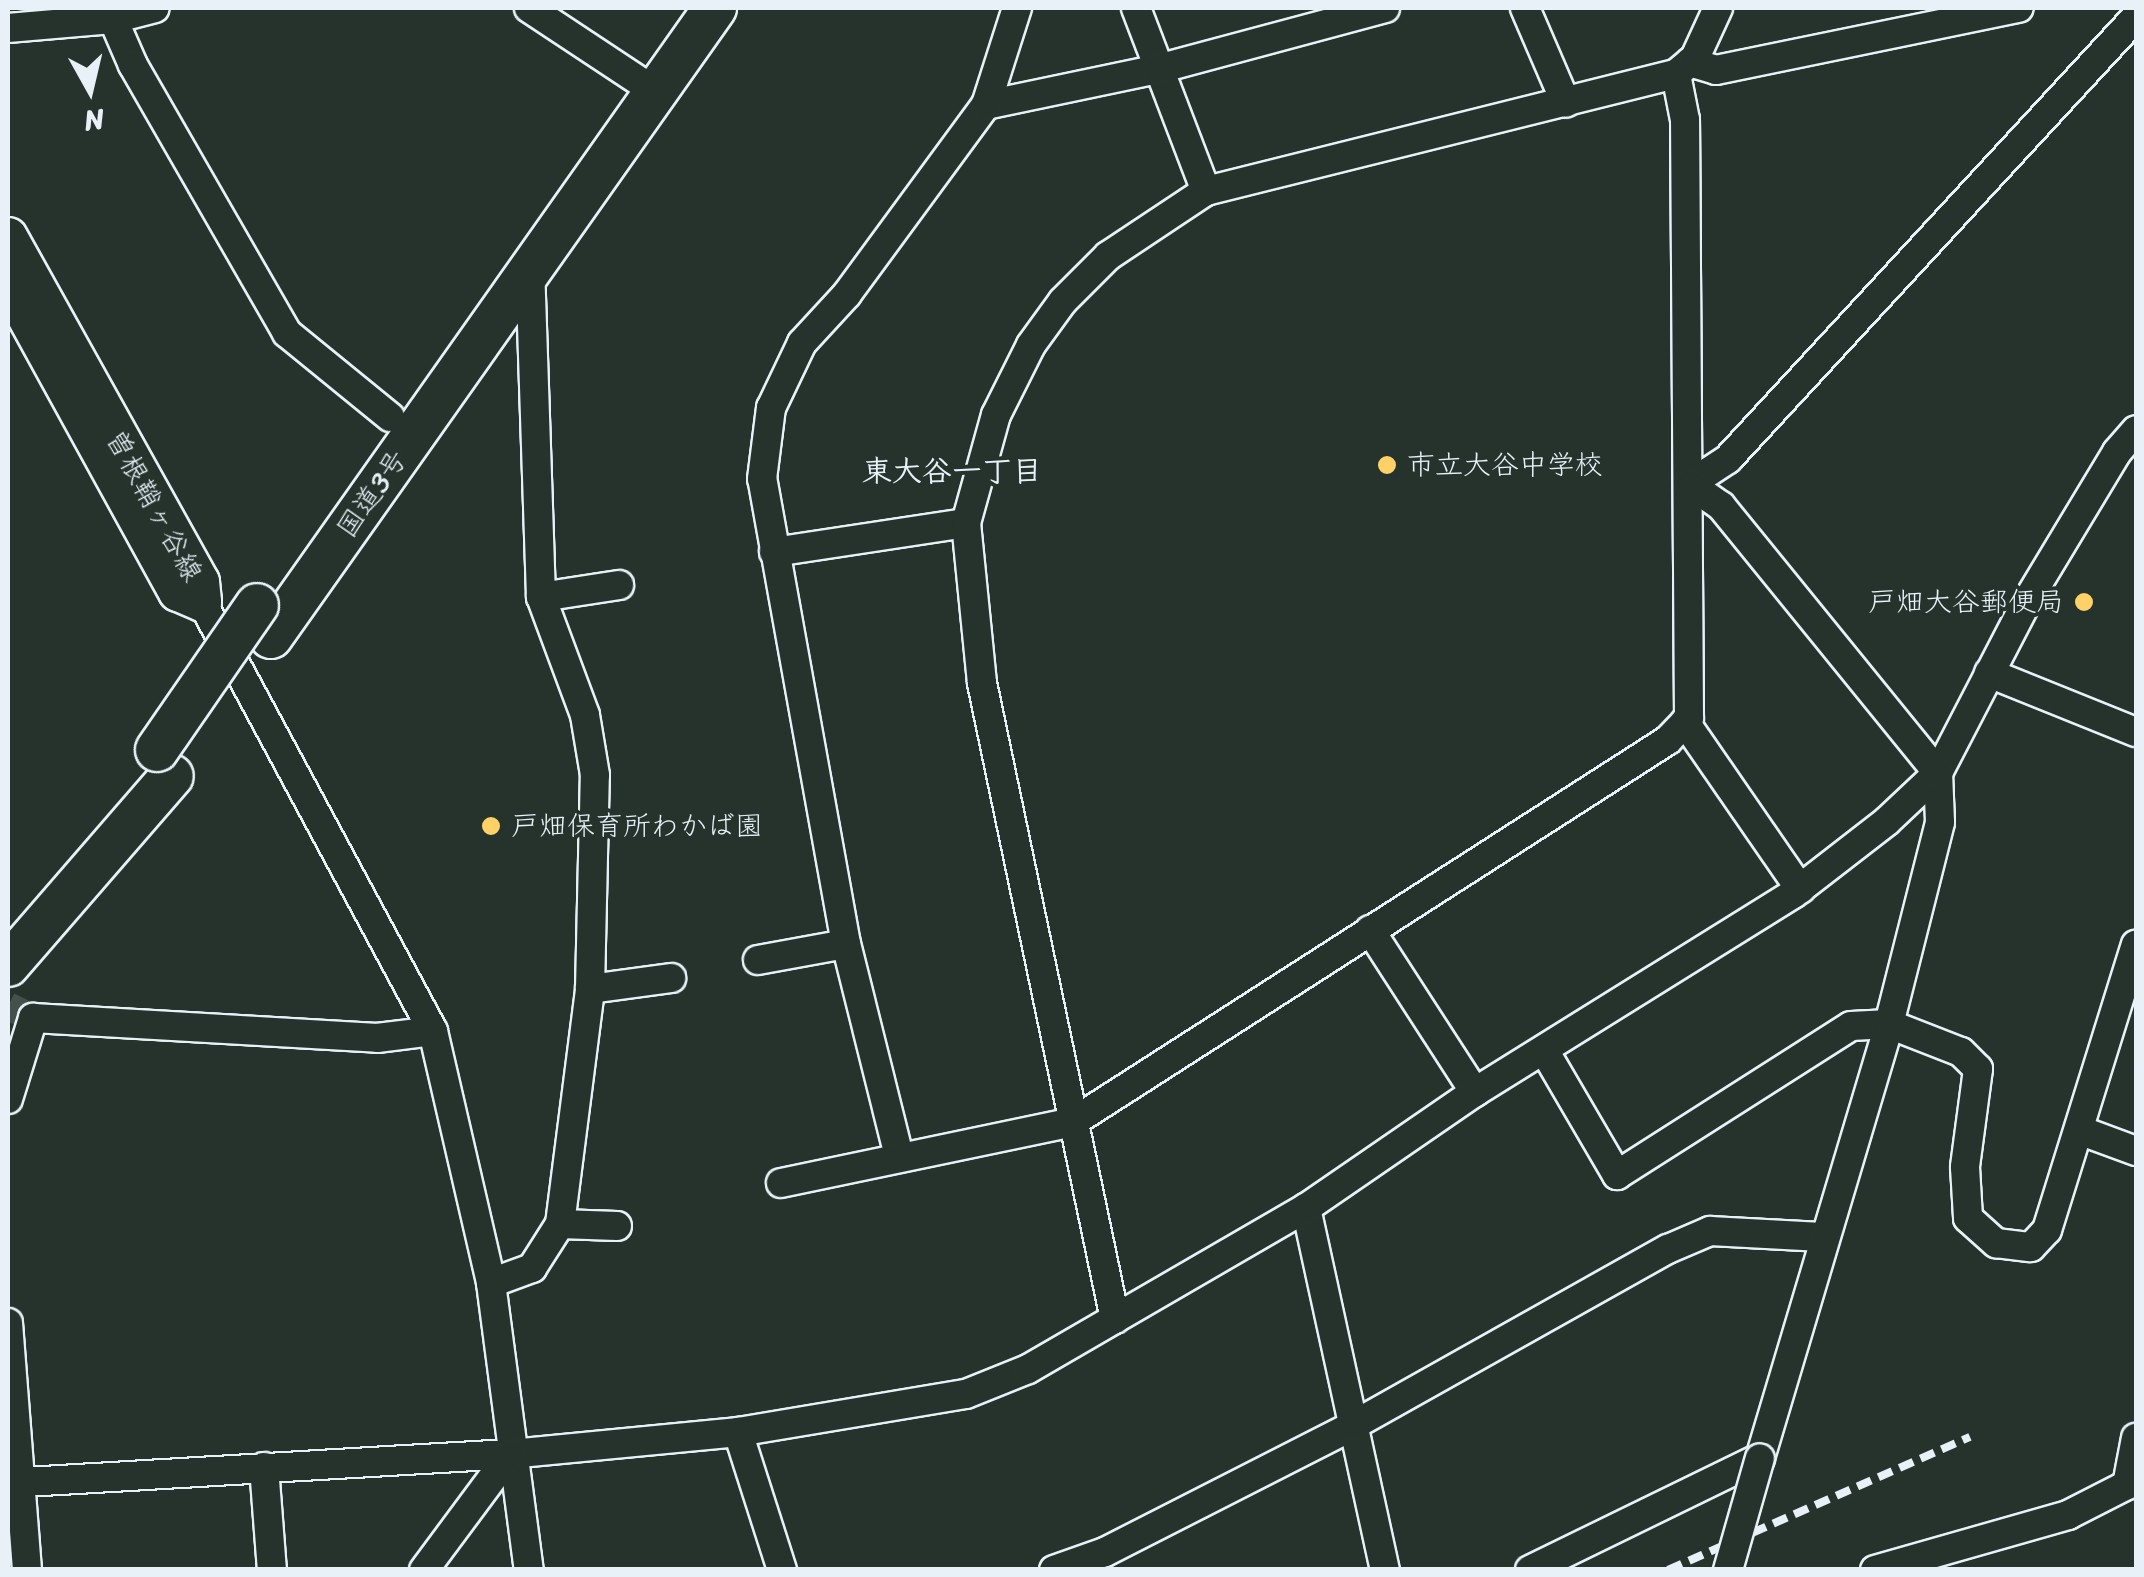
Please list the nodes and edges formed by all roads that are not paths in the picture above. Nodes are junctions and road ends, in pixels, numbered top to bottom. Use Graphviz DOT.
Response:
graph roads {
  1 [pos="155,8"];
  2 [pos="529,8"];
  3 [pos="682,8"];
  4 [pos="715,8"];
  5 [pos="1016,8"];
  6 [pos="1136,8"];
  7 [pos="1385,8"];
  8 [pos="1525,8"];
  9 [pos="1718,8"];
  10 [pos="2019,8"];
  11 [pos="2136,17"];
  12 [pos="113,19"];
  13 [pos="8,28"];
  14 [pos="1683,68"];
  15 [pos="1158,69"];
  16 [pos="645,84"];
  17 [pos="1566,102"];
  18 [pos="986,104"];
  19 [pos="1206,191"];
  20 [pos="8,237"];
  21 [pos="530,270"];
  22 [pos="8,283"];
  23 [pos="390,417"];
  24 [pos="2136,430"];
  25 [pos="1690,484"];
  26 [pos="966,523"];
  27 [pos="774,552"];
  28 [pos="619,585"];
  29 [pos="541,597"];
  30 [pos="202,602"];
  31 [pos="264,621"];
  32 [pos="1989,673"];
  33 [pos="1686,722"];
  34 [pos="2136,732"];
  35 [pos="165,763"];
  36 [pos="1938,773"];
  37 [pos="1800,889"];
  38 [pos="1370,930"];
  39 [pos="8,932"];
  40 [pos="846,944"];
  41 [pos="2136,951"];
  42 [pos="758,960"];
  43 [pos="8,965"];
  44 [pos="671,978"];
  45 [pos="590,989"];
  46 [pos="1889,1024"];
  47 [pos="433,1031"];
  48 [pos="1544,1050"];
  49 [pos="1476,1092"];
  50 [pos="8,1099"];
  51 [pos="1073,1122"];
  52 [pos="2078,1130"];
  53 [pos="2136,1151"];
  54 [pos="900,1156"];
  55 [pos="781,1183"];
  56 [pos="1306,1208"];
  57 [pos="560,1224"];
  58 [pos="617,1226"];
  59 [pos="1822,1237"];
  60 [pos="491,1283"];
  61 [pos="1115,1319"];
  62 [pos="8,1324"];
  63 [pos="1352,1426"];
  64 [pos="738,1432"];
  65 [pos="2136,1438"];
  66 [pos="510,1454"];
  67 [pos="1760,1458"];
  68 [pos="264,1467"];
  69 [pos="12,1483"];
  70 [pos="2132,1488"];
  71 [pos="27,1570"];
  72 [pos="272,1570"];
  73 [pos="424,1570"];
  74 [pos="529,1570"];
  75 [pos="782,1570"];
  76 [pos="1054,1570"];
  77 [pos="1385,1570"];
  78 [pos="1530,1570"];
  79 [pos="1728,1570"];
  80 [pos="1875,1570"];
  1 -- 12 [label="street"];
  2 -- 16 [label="street"];
  3 -- 16 [label="highway, 国道3号"];
  4 -- 16 [label="highway, 国道3号"];
  5 -- 18 [label="street"];
  6 -- 15 [label="street"];
  7 -- 15 [label="street"];
  8 -- 17 [label="street"];
  9 -- 14 [label="street"];
  10 -- 14 [label="street"];
  11 -- 25 [label="street"];
  12 -- 13 [label="street"];
  12 -- 23 [label="street"];
  14 -- 17 [label="street"];
  14 -- 25 [label="street"];
  15 -- 18 [label="street"];
  15 -- 19 [label="street"];
  16 -- 21 [label="highway, 国道3号"];
  16 -- 23 [label="highway, 国道3号"];
  17 -- 19 [label="street"];
  18 -- 27 [label="street"];
  19 -- 26 [label="street"];
  20 -- 30 [label="main road, 曽根鞘ヶ谷線"];
  21 -- 29 [label="street"];
  21 -- 31 [label="highway, 国道3号"];
  22 -- 30 [label="main road, 曽根鞘ヶ谷線"];
  23 -- 31 [label="highway, 国道3号"];
  24 -- 32 [label="street"];
  25 -- 33 [label="street"];
  25 -- 36 [label="street"];
  26 -- 27 [label="street"];
  26 -- 51 [label="street"];
  27 -- 40 [label="street"];
  28 -- 29 [label="street"];
  29 -- 45 [label="street"];
  30 -- 47 [label="street"];
  31 -- 35 [label="highway, 国道3号, bridge"];
  32 -- 34 [label="street"];
  32 -- 36 [label="street"];
  33 -- 37 [label="street"];
  33 -- 38 [label="street"];
  35 -- 39 [label="highway, 国道3号"];
  35 -- 43 [label="highway, 国道3号"];
  36 -- 37 [label="street"];
  36 -- 46 [label="street"];
  37 -- 48 [label="street"];
  38 -- 49 [label="street"];
  38 -- 51 [label="street"];
  40 -- 42 [label="street"];
  40 -- 54 [label="street"];
  41 -- 52 [label="street"];
  44 -- 45 [label="street"];
  45 -- 57 [label="street"];
  46 -- 48 [label="street"];
  46 -- 52 [label="street"];
  46 -- 59 [label="street"];
  47 -- 50 [label="street"];
  47 -- 60 [label="street"];
  48 -- 49 [label="street"];
  49 -- 56 [label="street"];
  51 -- 54 [label="street"];
  51 -- 61 [label="street"];
  52 -- 53 [label="street"];
  54 -- 55 [label="street"];
  56 -- 61 [label="street"];
  56 -- 63 [label="street"];
  57 -- 58 [label="street"];
  57 -- 60 [label="street"];
  59 -- 63 [label="street"];
  59 -- 67 [label="street"];
  60 -- 66 [label="street"];
  61 -- 64 [label="street"];
  62 -- 69 [label="street"];
  63 -- 76 [label="street"];
  63 -- 77 [label="street"];
  64 -- 66 [label="street"];
  64 -- 75 [label="street"];
  65 -- 70 [label="street"];
  66 -- 68 [label="street"];
  66 -- 73 [label="street"];
  66 -- 74 [label="street"];
  67 -- 78 [label="street"];
  67 -- 79 [label="street, bridge"];
  68 -- 69 [label="street"];
  68 -- 72 [label="street"];
  69 -- 71 [label="street"];
  70 -- 80 [label="street"];
}
